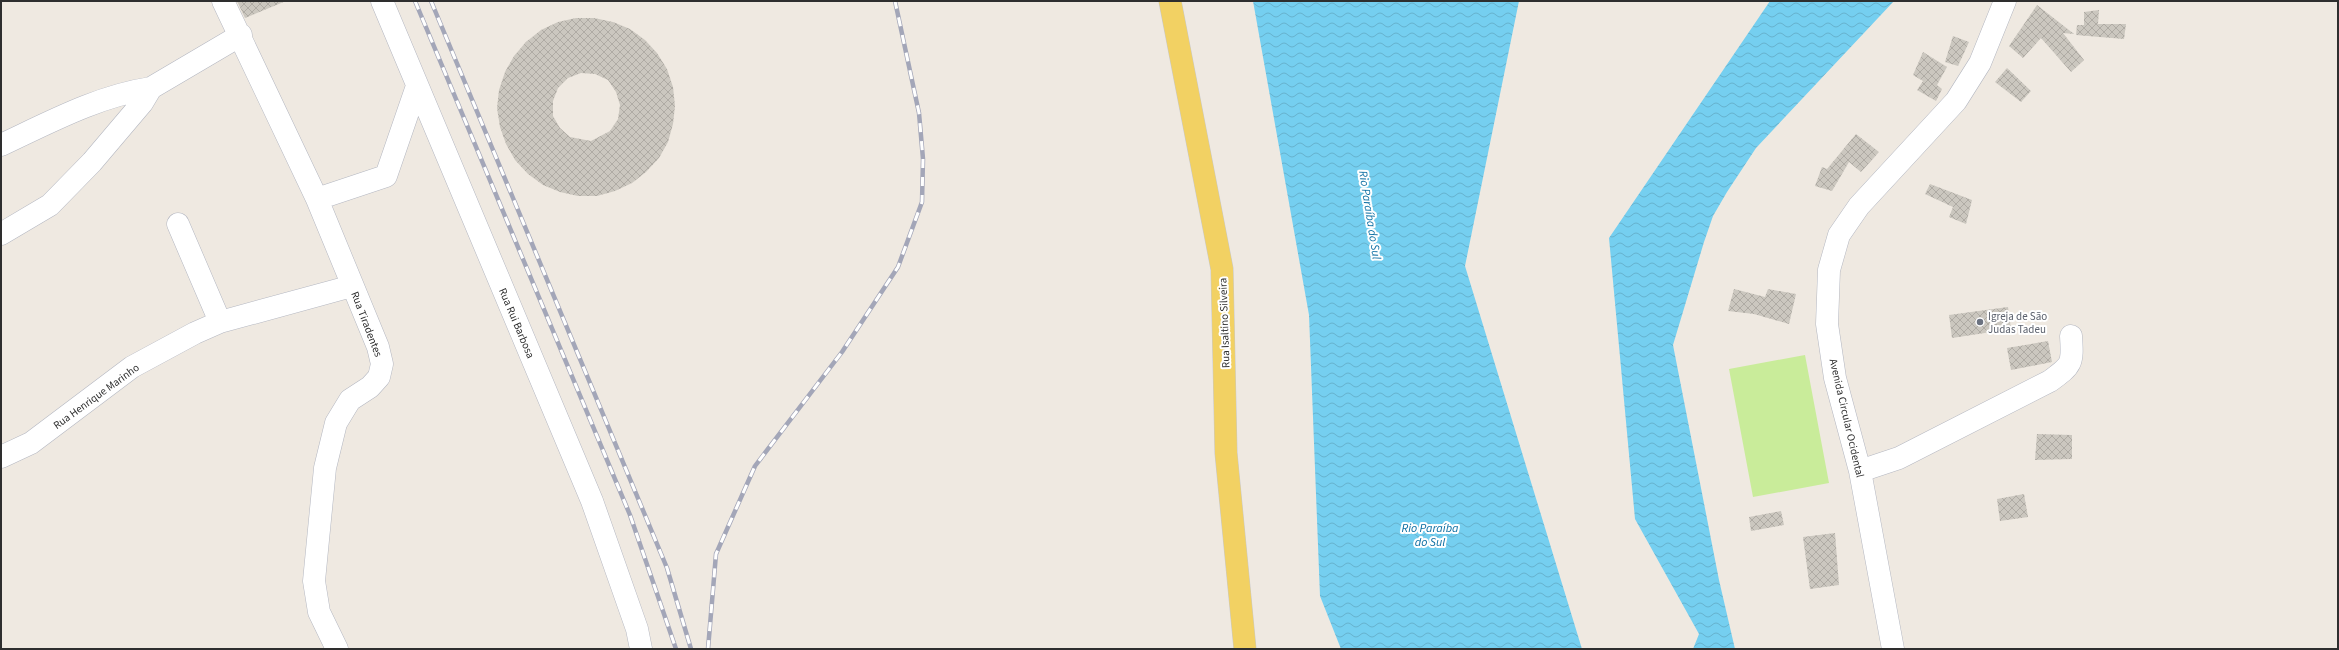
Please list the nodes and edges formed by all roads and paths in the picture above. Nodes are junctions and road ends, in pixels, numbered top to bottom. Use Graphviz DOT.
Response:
graph roads {
  1 [pos="223,1"];
  2 [pos="382,1"];
  3 [pos="1170,1"];
  4 [pos="2005,1"];
  5 [pos="241,35"];
  6 [pos="417,86"];
  7 [pos="151,88"];
  8 [pos="1,145"];
  9 [pos="317,199"];
  10 [pos="178,224"];
  11 [pos="1,234"];
  12 [pos="352,286"];
  13 [pos="220,322"];
  14 [pos="2070,336"];
  15 [pos="1,457"];
  16 [pos="1860,471"];
  17 [pos="337,649"];
  18 [pos="641,649"];
  19 [pos="1244,649"];
  20 [pos="1893,649"];
  1 -- 5 [label="street, Rua Tiradentes"];
  2 -- 6 [label="street, Rua Rui Barbosa"];
  3 -- 19 [label="main road, Rua Isaltino Silveira"];
  4 -- 16 [label="street, Avenida Circular Ocidental"];
  5 -- 7 [label="street"];
  5 -- 9 [label="street, Rua Tiradentes"];
  6 -- 9 [label="street"];
  6 -- 18 [label="street, Rua Rui Barbosa"];
  7 -- 8 [label="street"];
  7 -- 11 [label="street"];
  9 -- 12 [label="street, Rua Tiradentes"];
  10 -- 13 [label="street"];
  12 -- 13 [label="street, Rua Henrique Marinho"];
  12 -- 17 [label="street, Rua Tiradentes"];
  13 -- 15 [label="street, Rua Henrique Marinho"];
  14 -- 16 [label="street"];
  16 -- 20 [label="street, Avenida Circular Ocidental"];
}
